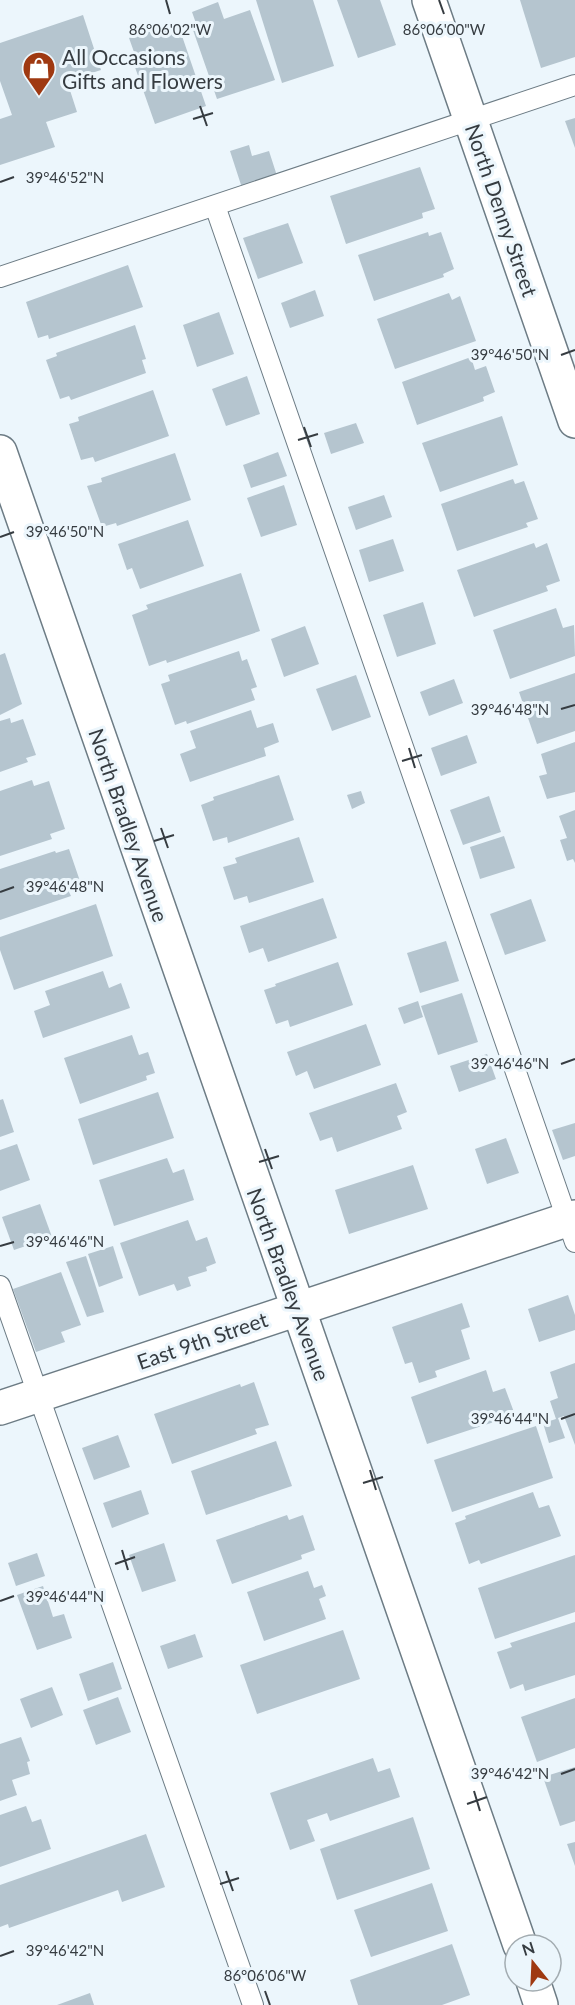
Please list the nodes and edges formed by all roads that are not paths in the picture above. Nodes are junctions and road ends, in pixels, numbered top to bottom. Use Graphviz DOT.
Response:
graph roads {
  1 [pos="429,0"];
  2 [pos="575,85"];
  3 [pos="471,121"];
  4 [pos="215,206"];
  5 [pos="0,277"];
  6 [pos="575,421"];
  7 [pos="0,452"];
  8 [pos="572,1226"];
  9 [pos="0,1286"];
  10 [pos="298,1308"];
  11 [pos="38,1395"];
  12 [pos="0,1408"];
  13 [pos="516,1933"];
  14 [pos="253,2005"];
  1 -- 3 [label="street, North Denny Street"];
  2 -- 3 [label="lane"];
  3 -- 4 [label="lane"];
  3 -- 6 [label="street, North Denny Street"];
  4 -- 5 [label="lane"];
  4 -- 8 [label="lane"];
  7 -- 10 [label="street, North Bradley Avenue"];
  8 -- 10 [label="street, East 9th Street"];
  9 -- 11 [label="lane"];
  10 -- 11 [label="street, East 9th Street"];
  10 -- 13 [label="street, North Bradley Avenue"];
  11 -- 12 [label="street, East 9th Street"];
  11 -- 14 [label="lane"];
}
